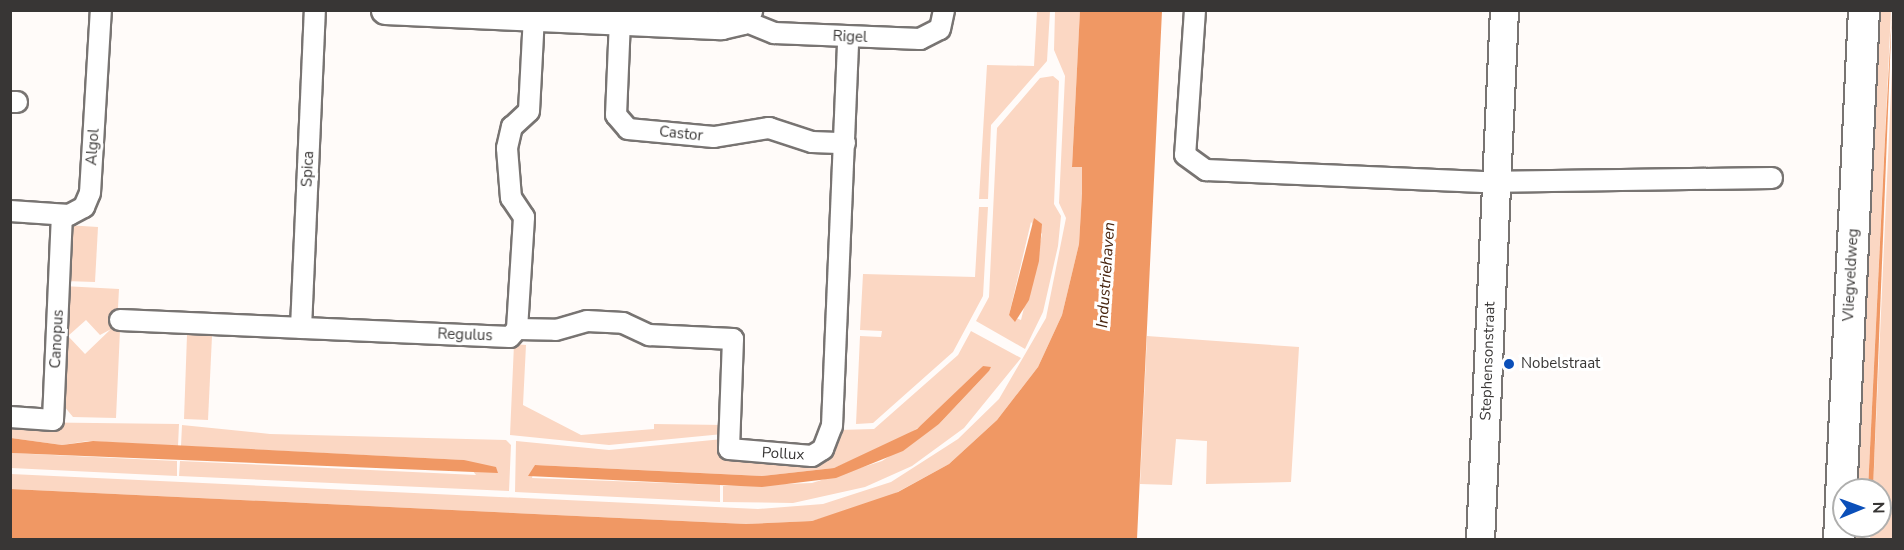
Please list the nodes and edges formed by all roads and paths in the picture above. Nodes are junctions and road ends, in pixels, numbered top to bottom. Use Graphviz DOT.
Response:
graph roads {
  1 [pos="101,10"];
  2 [pos="315,10"];
  3 [pos="385,10"];
  4 [pos="944,10"];
  5 [pos="1195,10"];
  6 [pos="1504,10"];
  7 [pos="1864,10"];
  8 [pos="745,15"];
  9 [pos="534,17"];
  10 [pos="620,20"];
  11 [pos="848,38"];
  12 [pos="845,143"];
  13 [pos="1772,178"];
  14 [pos="1496,182"];
  15 [pos="10,211"];
  16 [pos="62,215"];
  17 [pos="120,320"];
  18 [pos="301,328"];
  19 [pos="517,329"];
  20 [pos="10,417"];
  21 [pos="1480,540"];
  22 [pos="1839,540"];
  1 -- 16 [label="street, Algol"];
  2 -- 18 [label="street, Spica"];
  3 -- 9 [label="street"];
  4 -- 11 [label="street, Rigel"];
  5 -- 14 [label="street"];
  6 -- 14 [label="street, Stephensonstraat"];
  7 -- 22 [label="main road, Vliegveldweg"];
  8 -- 10 [label="street"];
  8 -- 11 [label="street, Rigel"];
  9 -- 10 [label="street"];
  9 -- 19 [label="street"];
  10 -- 12 [label="street, Castor"];
  11 -- 12 [label="street, Pollux"];
  12 -- 19 [label="street, Pollux"];
  13 -- 14 [label="street"];
  14 -- 21 [label="street, Stephensonstraat"];
  15 -- 16 [label="street"];
  16 -- 20 [label="street, Canopus"];
  17 -- 18 [label="street, Regulus"];
  18 -- 19 [label="street, Regulus"];
}
